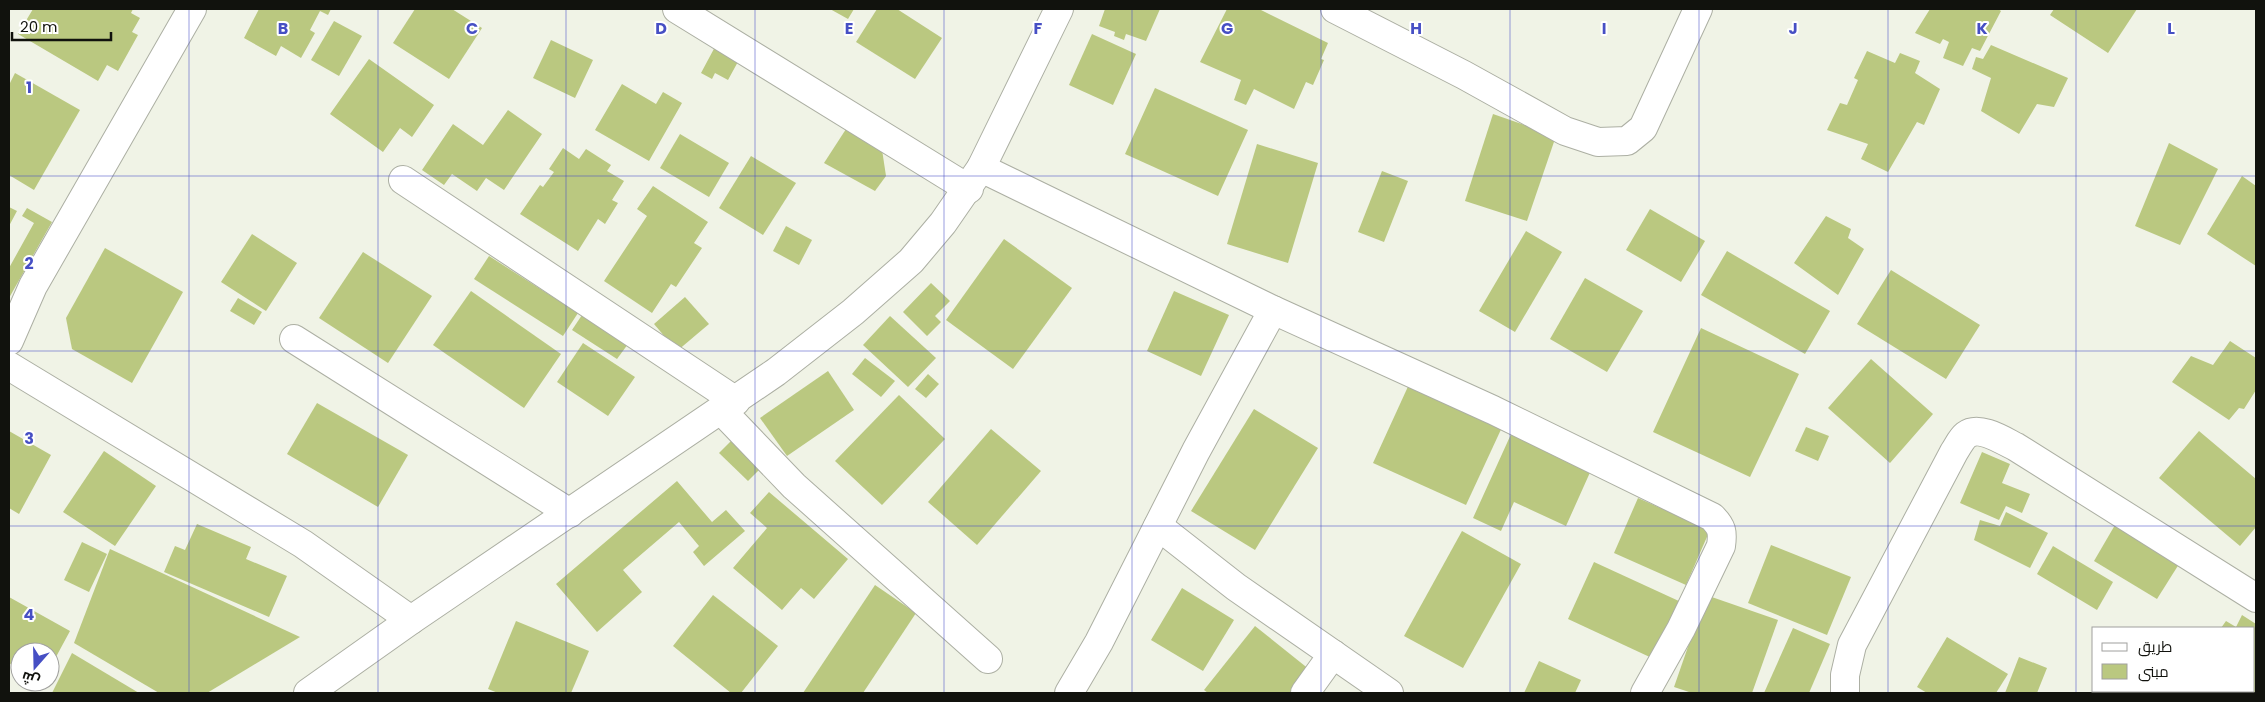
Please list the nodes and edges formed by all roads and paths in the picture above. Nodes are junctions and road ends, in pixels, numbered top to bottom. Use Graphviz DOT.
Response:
graph roads {
  1 [pos="192,9"];
  2 [pos="677,9"];
  3 [pos="1059,9"];
  4 [pos="1335,9"];
  5 [pos="1698,9"];
  6 [pos="975,178"];
  7 [pos="403,180"];
  8 [pos="1273,310"];
  9 [pos="294,339"];
  10 [pos="9,341"];
  11 [pos="9,366"];
  12 [pos="729,406"];
  13 [pos="570,513"];
  14 [pos="1158,526"];
  15 [pos="2256,598"];
  16 [pos="412,620"];
  17 [pos="1333,654"];
  18 [pos="988,658"];
  19 [pos="308,693"];
  20 [pos="1069,693"];
  21 [pos="1305,693"];
  22 [pos="1389,693"];
  23 [pos="1645,693"];
  24 [pos="1845,693"];
  1 -- 10 [label="street"];
  2 -- 6 [label="street"];
  3 -- 6 [label="street"];
  4 -- 5 [label="street"];
  6 -- 8 [label="street"];
  6 -- 12 [label="street"];
  7 -- 12 [label="street"];
  8 -- 14 [label="street"];
  8 -- 23 [label="street"];
  9 -- 13 [label="street"];
  11 -- 16 [label="street"];
  12 -- 13 [label="street"];
  12 -- 18 [label="street"];
  13 -- 16 [label="street"];
  14 -- 17 [label="street"];
  14 -- 20 [label="street"];
  15 -- 24 [label="street"];
  16 -- 19 [label="street"];
  17 -- 21 [label="street"];
  17 -- 22 [label="street"];
}
